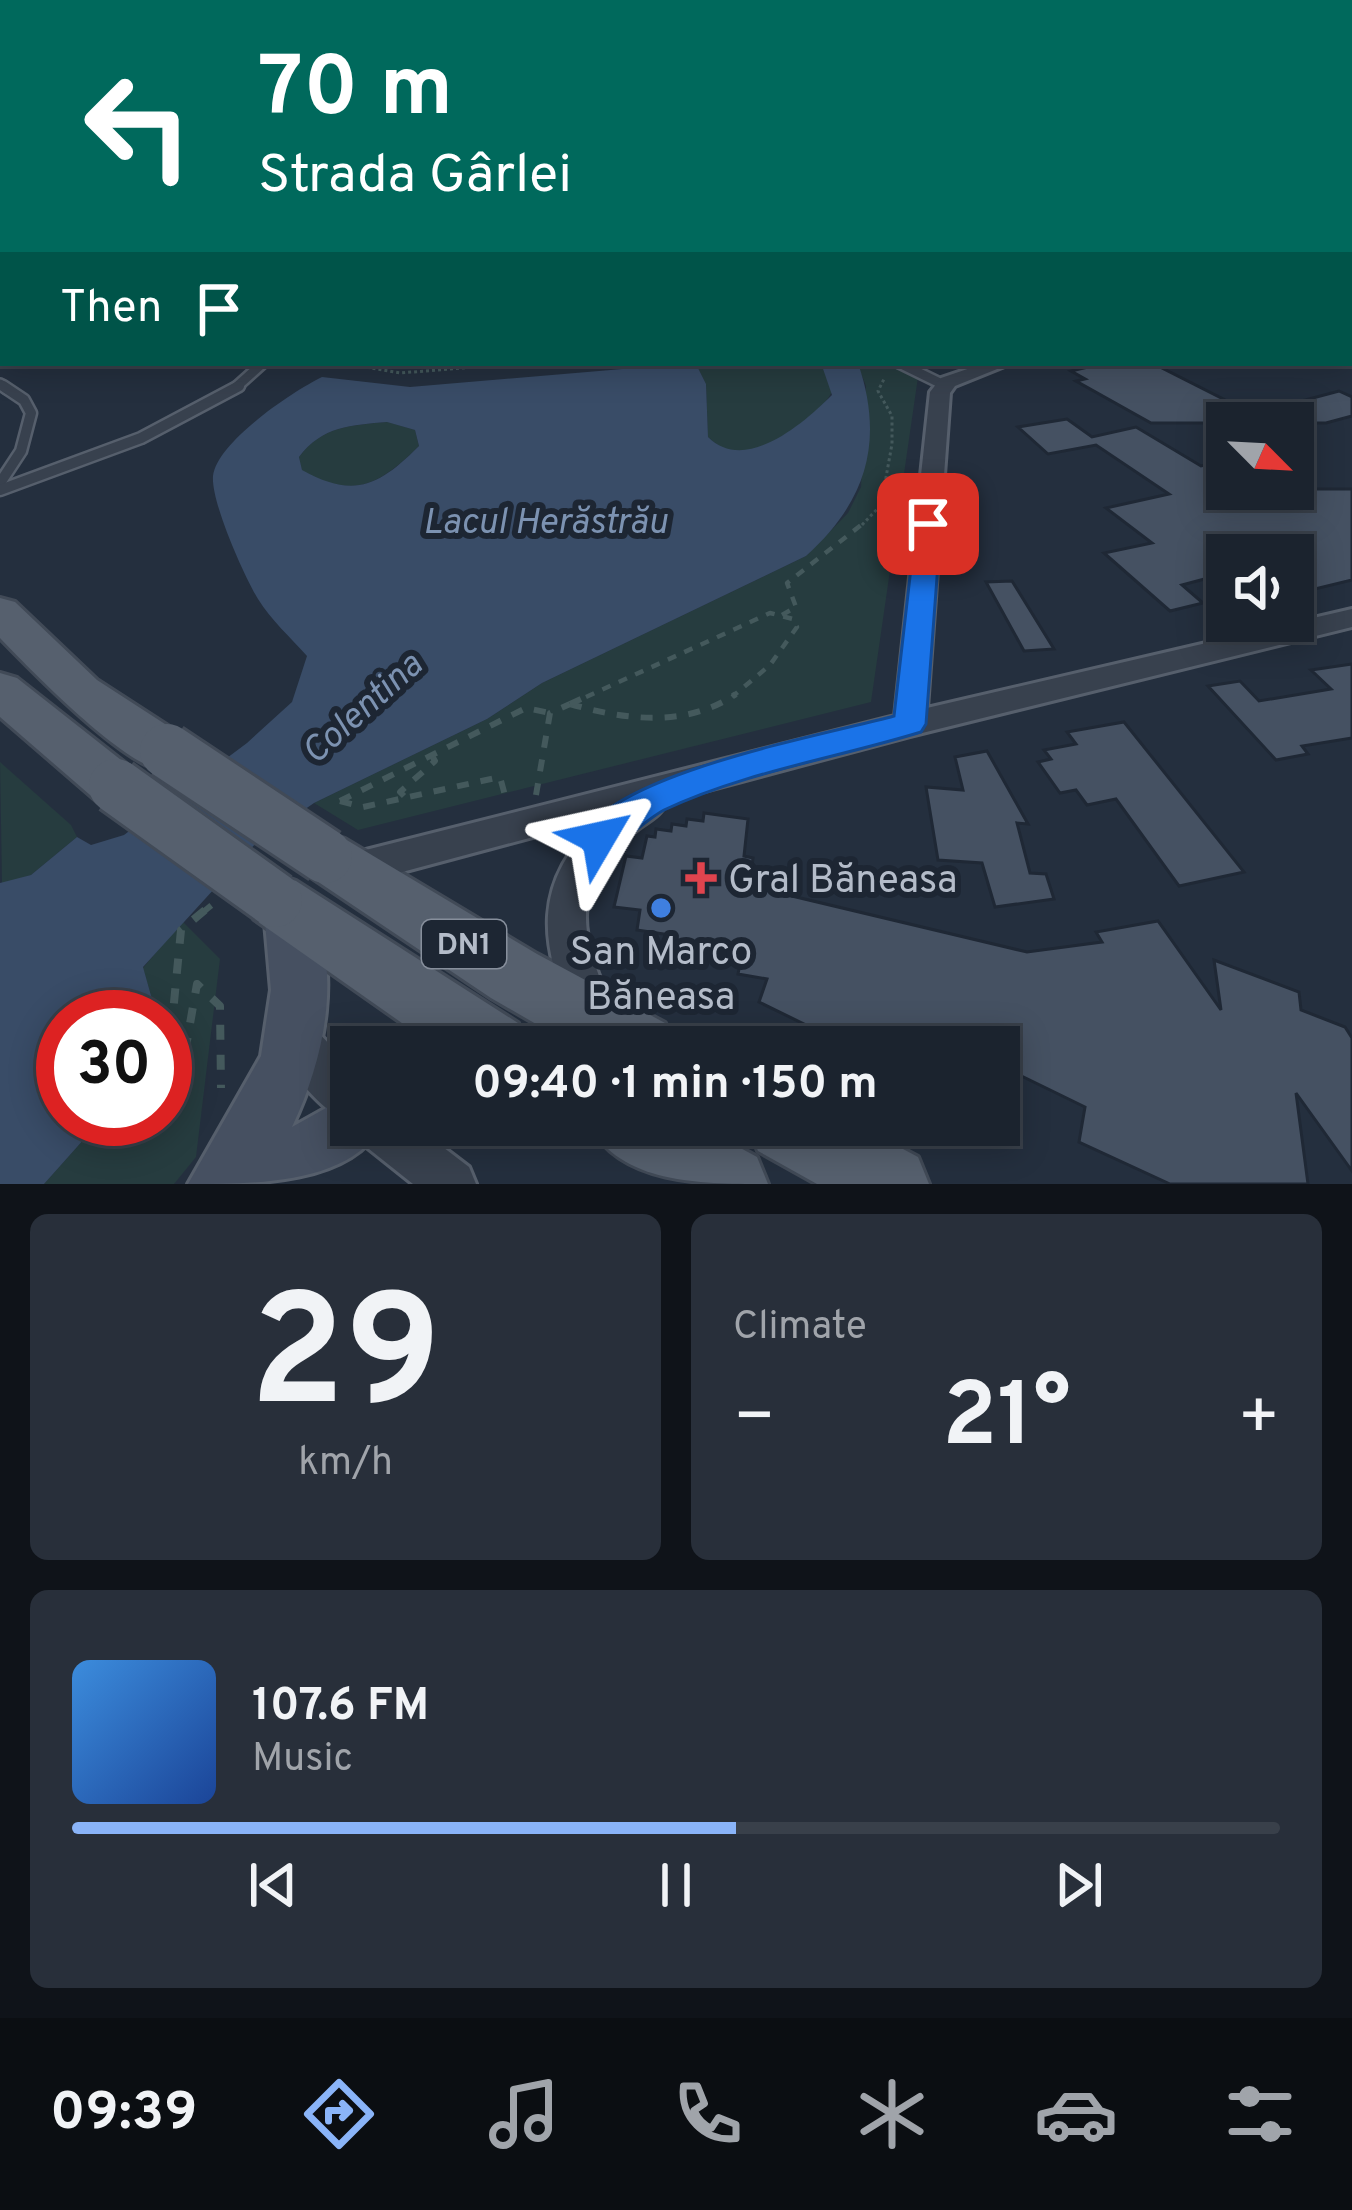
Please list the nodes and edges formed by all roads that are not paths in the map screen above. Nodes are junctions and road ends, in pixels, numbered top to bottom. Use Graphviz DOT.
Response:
graph roads {
  1 [pos="260,366"];
  2 [pos="905,366"];
  3 [pos="995,366"];
  4 [pos="0,383"];
  5 [pos="944,385"];
  6 [pos="0,487"];
  7 [pos="0,611"];
  8 [pos="1352,618"];
  9 [pos="0,690"];
  10 [pos="910,724"];
  11 [pos="710,778"];
  12 [pos="336,864"];
  13 [pos="282,906"];
  14 [pos="462,1026"];
  15 [pos="605,1026"];
  16 [pos="612,1026"];
  17 [pos="298,1042"];
  18 [pos="330,1078"];
  19 [pos="330,1139"];
  20 [pos="403,1146"];
  21 [pos="663,1146"];
  22 [pos="822,1146"];
  23 [pos="221,1184"];
  24 [pos="276,1184"];
  25 [pos="452,1184"];
  26 [pos="730,1184"];
  27 [pos="892,1184"];
  1 -- 6 [label="lane"];
  2 -- 5 [label="lane"];
  3 -- 5 [label="street"];
  4 -- 6 [label="lane"];
  5 -- 10 [label="street"];
  7 -- 12 [label="main road, DN1, bridge"];
  8 -- 10 [label="street"];
  9 -- 13 [label="main road, DN1, bridge"];
  10 -- 11 [label="street"];
  11 -- 12 [label="street"];
  11 -- 16 [label="street"];
  12 -- 15 [label="main road, DN1"];
  13 -- 14 [label="main road, DN1"];
  13 -- 17 [label="street"];
  17 -- 18 [label="street"];
  17 -- 23 [label="street"];
  19 -- 24 [label="street"];
  20 -- 25 [label="street"];
  21 -- 26 [label="main road"];
  22 -- 27 [label="main road"];
}
